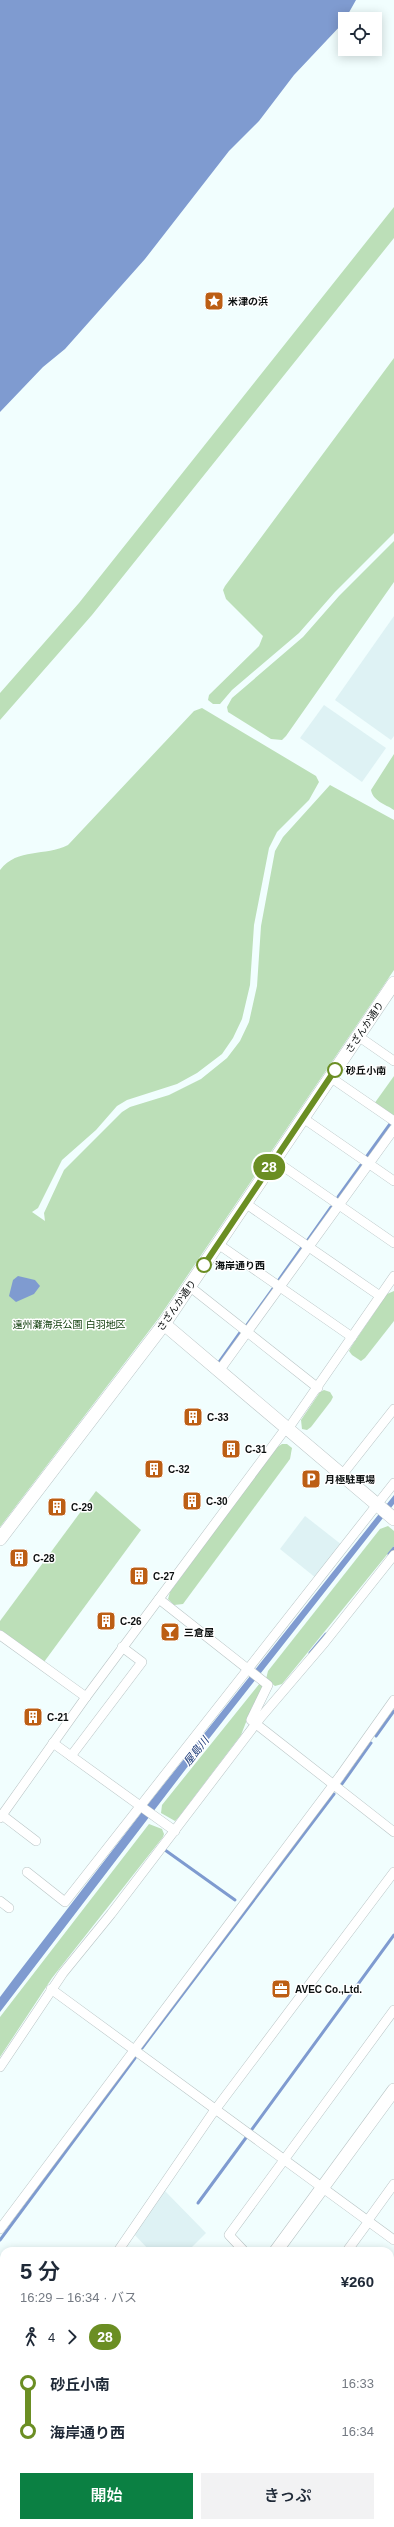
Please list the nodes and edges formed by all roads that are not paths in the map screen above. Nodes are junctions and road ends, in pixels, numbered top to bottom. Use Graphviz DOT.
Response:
graph roads {
  1 [pos="394,983"];
  2 [pos="390,996"];
  3 [pos="358,1036"];
  4 [pos="394,1061"];
  5 [pos="330,1077"];
  6 [pos="303,1118"];
  7 [pos="394,1121"];
  8 [pos="394,1129"];
  9 [pos="274,1160"];
  10 [pos="369,1164"];
  11 [pos="394,1181"];
  12 [pos="245,1203"];
  13 [pos="339,1205"];
  14 [pos="394,1243"];
  15 [pos="218,1244"];
  16 [pos="309,1247"];
  17 [pos="394,1276"];
  18 [pos="189,1286"];
  19 [pos="280,1287"];
  20 [pos="380,1296"];
  21 [pos="164,1324"];
  22 [pos="248,1332"];
  23 [pos="352,1337"];
  24 [pos="220,1371"];
  25 [pos="318,1388"];
  26 [pos="394,1409"];
  27 [pos="287,1428"];
  28 [pos="342,1475"];
  29 [pos="394,1483"];
  30 [pos="378,1506"];
  31 [pos="392,1518"];
  32 [pos="0,1539"];
  33 [pos="394,1555"];
  34 [pos="159,1598"];
  35 [pos="0,1635"];
  36 [pos="122,1647"];
  37 [pos="249,1670"];
  38 [pos="86,1697"];
  39 [pos="394,1700"];
  40 [pos="256,1724"];
  41 [pos="53,1743"];
  42 [pos="71,1756"];
  43 [pos="333,1785"];
  44 [pos="141,1807"];
  45 [pos="1,1817"];
  46 [pos="175,1831"];
  47 [pos="394,1832"];
  48 [pos="36,1841"];
  49 [pos="27,1872"];
  50 [pos="394,1872"];
  51 [pos="0,1901"];
  52 [pos="9,1908"];
  53 [pos="51,1989"];
  54 [pos="394,2010"];
  55 [pos="133,2049"];
  56 [pos="0,2067"];
  57 [pos="394,2090"];
  58 [pos="216,2110"];
  59 [pos="285,2160"];
  60 [pos="394,2184"];
  61 [pos="323,2188"];
  62 [pos="368,2221"];
  63 [pos="0,2229"];
  64 [pos="394,2240"];
  65 [pos="121,2247"];
  66 [pos="240,2247"];
  67 [pos="279,2247"];
  68 [pos="350,2247"];
  1 -- 2 [label="street, さざんか通り"];
  2 -- 3 [label="street, さざんか通り"];
  3 -- 4 [label="street"];
  3 -- 5 [label="street, さざんか通り"];
  5 -- 6 [label="street, さざんか通り"];
  5 -- 7 [label="street"];
  6 -- 9 [label="street, さざんか通り"];
  6 -- 10 [label="street"];
  8 -- 10 [label="street"];
  9 -- 12 [label="street, さざんか通り"];
  9 -- 13 [label="street"];
  10 -- 11 [label="street"];
  10 -- 13 [label="street"];
  12 -- 15 [label="street, さざんか通り"];
  12 -- 16 [label="street"];
  13 -- 14 [label="street"];
  13 -- 16 [label="street"];
  15 -- 18 [label="street, さざんか通り"];
  15 -- 19 [label="street"];
  16 -- 19 [label="street"];
  16 -- 20 [label="street"];
  17 -- 20 [label="street"];
  18 -- 21 [label="street, さざんか通り"];
  18 -- 22 [label="street"];
  19 -- 22 [label="street"];
  19 -- 23 [label="street"];
  20 -- 23 [label="street"];
  21 -- 24 [label="street"];
  21 -- 32 [label="street, さざんか通り"];
  22 -- 24 [label="street"];
  22 -- 25 [label="street"];
  23 -- 25 [label="street"];
  24 -- 27 [label="street"];
  25 -- 27 [label="street"];
  26 -- 28 [label="street"];
  27 -- 28 [label="street"];
  27 -- 34 [label="street"];
  28 -- 30 [label="street"];
  29 -- 30 [label="street"];
  30 -- 31 [label="street"];
  30 -- 37 [label="street"];
  33 -- 40 [label="street"];
  34 -- 36 [label="street"];
  34 -- 37 [label="street"];
  35 -- 38 [label="street"];
  36 -- 38 [label="street"];
  36 -- 42 [label="street"];
  37 -- 40 [label="street"];
  37 -- 44 [label="street"];
  38 -- 41 [label="street"];
  39 -- 43 [label="street"];
  40 -- 43 [label="street"];
  40 -- 46 [label="street"];
  41 -- 42 [label="street"];
  41 -- 45 [label="street"];
  42 -- 44 [label="street"];
  43 -- 47 [label="street"];
  43 -- 55 [label="street"];
  44 -- 46 [label="street"];
  44 -- 49 [label="street"];
  45 -- 48 [label="street"];
  46 -- 53 [label="street"];
  50 -- 58 [label="street"];
  51 -- 52 [label="street"];
  53 -- 55 [label="street"];
  53 -- 56 [label="street"];
  54 -- 59 [label="street"];
  55 -- 58 [label="street"];
  55 -- 63 [label="street"];
  57 -- 61 [label="street"];
  58 -- 59 [label="street"];
  58 -- 65 [label="street"];
  59 -- 61 [label="street"];
  59 -- 66 [label="street"];
  60 -- 62 [label="street"];
  61 -- 62 [label="street"];
  61 -- 67 [label="street"];
  62 -- 64 [label="street"];
  62 -- 68 [label="street"];
}
